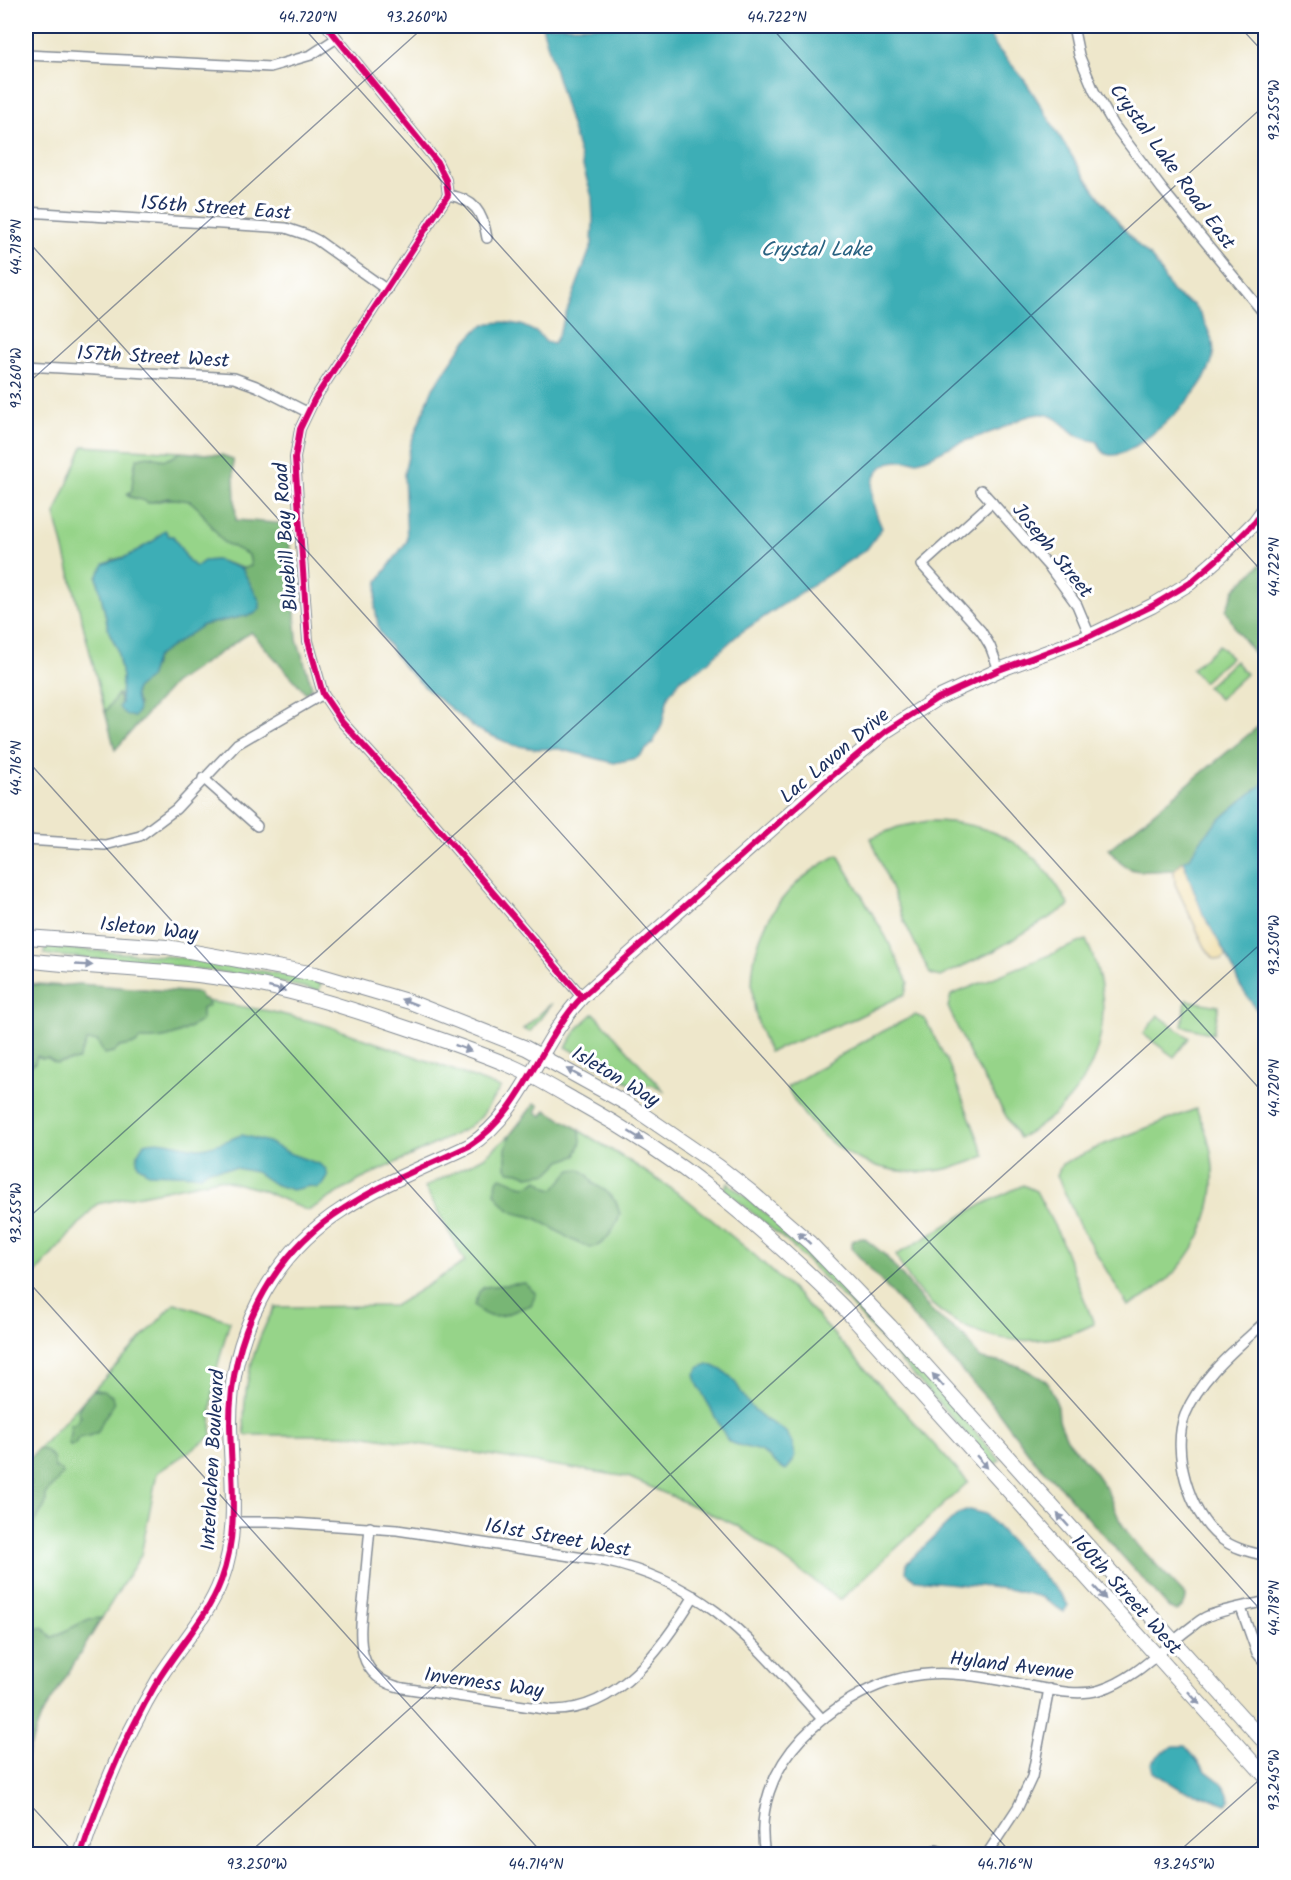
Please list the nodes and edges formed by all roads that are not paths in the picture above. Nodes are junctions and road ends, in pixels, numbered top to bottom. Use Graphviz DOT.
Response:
graph roads {
  1 [pos="327,26"];
  2 [pos="1073,26"];
  3 [pos="337,38"];
  4 [pos="26,55"];
  5 [pos="448,195"];
  6 [pos="26,212"];
  7 [pos="487,238"];
  8 [pos="387,290"];
  9 [pos="1266,316"];
  10 [pos="26,366"];
  11 [pos="307,412"];
  12 [pos="981,490"];
  13 [pos="992,502"];
  14 [pos="1266,507"];
  15 [pos="1090,636"];
  16 [pos="999,670"];
  17 [pos="323,694"];
  18 [pos="203,778"];
  19 [pos="256,826"];
  20 [pos="26,840"];
  21 [pos="26,937"];
  22 [pos="26,960"];
  23 [pos="582,997"];
  24 [pos="536,1065"];
  25 [pos="1266,1321"];
  26 [pos="976,1424"];
  27 [pos="959,1436"];
  28 [pos="232,1522"];
  29 [pos="370,1527"];
  30 [pos="1266,1556"];
  31 [pos="694,1596"];
  32 [pos="1266,1601"];
  33 [pos="1241,1608"];
  34 [pos="1173,1641"];
  35 [pos="1155,1655"];
  36 [pos="1266,1664"];
  37 [pos="1049,1689"];
  38 [pos="822,1719"];
  39 [pos="1266,1744"];
  40 [pos="1266,1777"];
  41 [pos="936,1850"];
  42 [pos="81,1854"];
  43 [pos="765,1854"];
  44 [pos="948,1854"];
  45 [pos="987,1854"];
  1 -- 3 [label="street"];
  2 -- 9 [label="street, Crystal Lake Road East"];
  3 -- 4 [label="street"];
  3 -- 5 [label="street"];
  5 -- 7 [label="street"];
  5 -- 8 [label="street, Bluebill Bay Road"];
  6 -- 8 [label="street, 156th Street East"];
  8 -- 11 [label="street, Bluebill Bay Road"];
  10 -- 11 [label="street, 157th Street West"];
  11 -- 17 [label="street, Bluebill Bay Road"];
  12 -- 13 [label="street, Joseph Street"];
  13 -- 15 [label="street, Joseph Street"];
  13 -- 16 [label="street"];
  14 -- 15 [label="main road, Lac Lavon Drive"];
  15 -- 16 [label="main road, Lac Lavon Drive"];
  16 -- 23 [label="main road, Lac Lavon Drive"];
  17 -- 18 [label="street"];
  17 -- 23 [label="street, Bluebill Bay Road"];
  18 -- 19 [label="street"];
  18 -- 20 [label="street"];
  24 -- 21 [label="main road, Isleton Way, one-way"];
  22 -- 24 [label="main road, Isleton Way, one-way"];
  23 -- 24 [label="main road, Lac Lavon Drive"];
  26 -- 24 [label="main road, Isleton Way, one-way"];
  24 -- 27 [label="main road, Isleton Way, one-way"];
  24 -- 28 [label="main road, Interlachen Boulevard"];
  25 -- 30 [label="street"];
  34 -- 26 [label="main road, 160th Street West, one-way"];
  27 -- 35 [label="main road, 160th Street West, one-way"];
  28 -- 29 [label="street, 161st Street West"];
  28 -- 42 [label="main road, Interlachen Boulevard"];
  29 -- 31 [label="street, 161st Street West"];
  29 -- 31 [label="street, Inverness Way"];
  31 -- 38 [label="street, 161st Street West"];
  32 -- 33 [label="street, Hyland Avenue"];
  33 -- 34 [label="street, Hyland Avenue"];
  33 -- 36 [label="street"];
  34 -- 35 [label="street, Hyland Avenue"];
  34 -- 39 [label="main road, 160th Street West"];
  35 -- 37 [label="street, Hyland Avenue"];
  35 -- 40 [label="main road, 160th Street West, one-way"];
  37 -- 38 [label="street, Hyland Avenue"];
  37 -- 45 [label="street"];
  38 -- 43 [label="street, Hyland Avenue"];
  41 -- 44 [label="street"];
}
